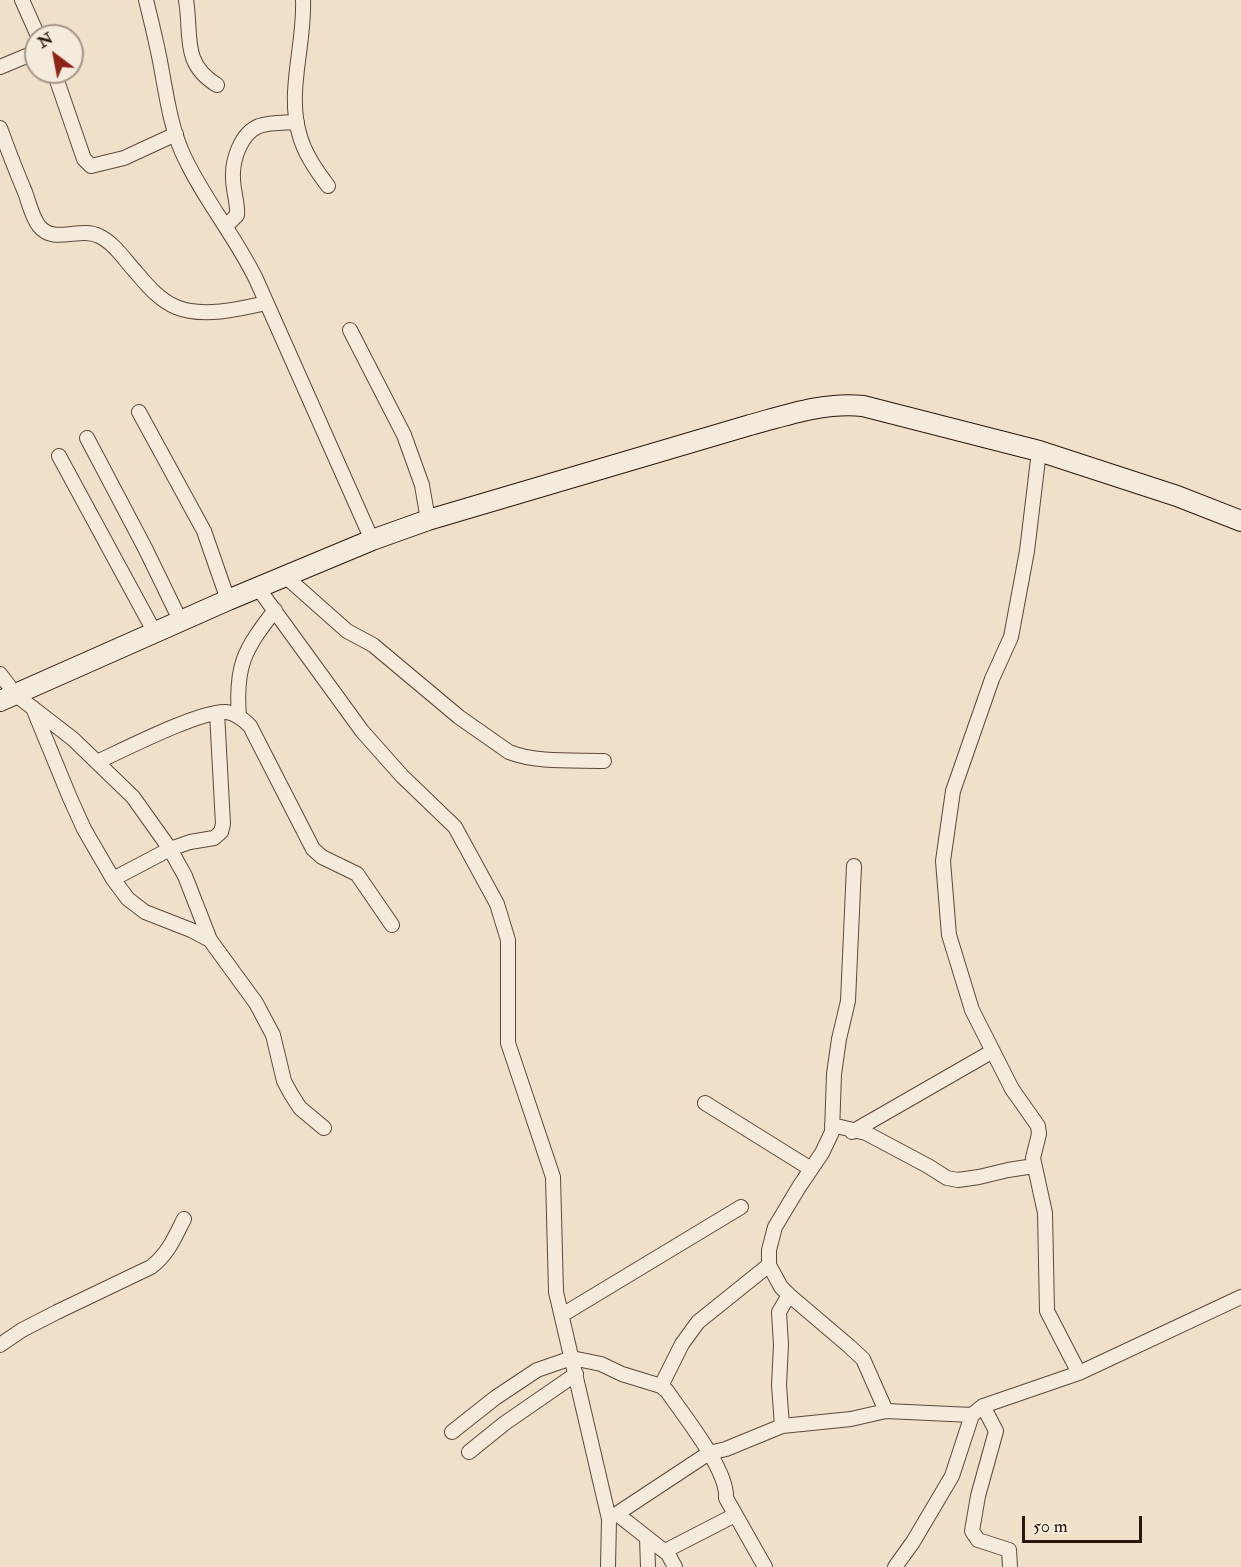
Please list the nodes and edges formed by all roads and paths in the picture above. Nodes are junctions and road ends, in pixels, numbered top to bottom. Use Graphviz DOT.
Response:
graph roads {
  1 [pos="22,0"];
  2 [pos="146,0"];
  3 [pos="186,0"];
  4 [pos="303,0"];
  5 [pos="33,24"];
  6 [pos="24,57"];
  7 [pos="0,67"];
  8 [pos="58,84"];
  9 [pos="217,85"];
  10 [pos="297,122"];
  11 [pos="0,128"];
  12 [pos="176,134"];
  13 [pos="328,186"];
  14 [pos="226,226"];
  15 [pos="266,303"];
  16 [pos="350,330"];
  17 [pos="139,412"];
  18 [pos="87,438"];
  19 [pos="1039,451"];
  20 [pos="59,456"];
  21 [pos="428,520"];
  22 [pos="1241,522"];
  23 [pos="372,540"];
  24 [pos="285,576"];
  25 [pos="258,588"];
  26 [pos="228,600"];
  27 [pos="275,610"];
  28 [pos="181,622"];
  29 [pos="155,633"];
  30 [pos="0,674"];
  31 [pos="8,698"];
  32 [pos="33,708"];
  33 [pos="217,713"];
  34 [pos="239,716"];
  35 [pos="604,761"];
  36 [pos="97,762"];
  37 [pos="170,849"];
  38 [pos="854,866"];
  39 [pos="113,879"];
  40 [pos="392,926"];
  41 [pos="210,940"];
  42 [pos="993,1051"];
  43 [pos="705,1103"];
  44 [pos="832,1125"];
  45 [pos="324,1128"];
  46 [pos="857,1130"];
  47 [pos="828,1142"];
  48 [pos="1034,1166"];
  49 [pos="811,1169"];
  50 [pos="741,1207"];
  51 [pos="184,1219"];
  52 [pos="769,1265"];
  53 [pos="789,1295"];
  54 [pos="1241,1297"];
  55 [pos="562,1315"];
  56 [pos="0,1345"];
  57 [pos="572,1358"];
  58 [pos="1079,1373"];
  59 [pos="576,1374"];
  60 [pos="661,1386"];
  61 [pos="983,1406"];
  62 [pos="886,1411"];
  63 [pos="972,1415"];
  64 [pos="782,1426"];
  65 [pos="452,1432"];
  66 [pos="469,1452"];
  67 [pos="709,1453"];
  68 [pos="735,1515"];
  69 [pos="613,1517"];
  70 [pos="647,1538"];
  71 [pos="665,1551"];
  72 [pos="608,1567"];
  73 [pos="648,1567"];
  74 [pos="675,1567"];
  75 [pos="765,1567"];
  76 [pos="895,1567"];
  77 [pos="1010,1567"];
  1 -- 5 [label="street"];
  2 -- 12 [label="street"];
  3 -- 9 [label="street"];
  4 -- 10 [label="street"];
  6 -- 7 [label="street"];
  8 -- 12 [label="street"];
  10 -- 13 [label="street"];
  10 -- 14 [label="street"];
  11 -- 15 [label="street"];
  12 -- 14 [label="street"];
  14 -- 15 [label="street"];
  15 -- 23 [label="street"];
  16 -- 21 [label="street"];
  17 -- 26 [label="street"];
  18 -- 28 [label="street"];
  19 -- 21 [label="street"];
  19 -- 22 [label="street"];
  19 -- 42 [label="street"];
  20 -- 29 [label="street"];
  21 -- 23 [label="street"];
  23 -- 24 [label="street"];
  24 -- 25 [label="street"];
  24 -- 35 [label="street"];
  25 -- 26 [label="street"];
  25 -- 27 [label="street"];
  26 -- 28 [label="street"];
  27 -- 34 [label="street"];
  27 -- 55 [label="street"];
  28 -- 29 [label="street"];
  29 -- 31 [label="street"];
  30 -- 31 [label="street"];
  31 -- 32 [label="street"];
  32 -- 36 [label="street"];
  32 -- 39 [label="street"];
  33 -- 34 [label="street"];
  33 -- 36 [label="street"];
  33 -- 37 [label="street"];
  34 -- 40 [label="street"];
  36 -- 37 [label="street"];
  37 -- 39 [label="street"];
  37 -- 41 [label="street"];
  38 -- 44 [label="street"];
  39 -- 41 [label="street"];
  41 -- 45 [label="street"];
  42 -- 46 [label="street"];
  42 -- 48 [label="street"];
  43 -- 49 [label="street"];
  44 -- 46 [label="street"];
  44 -- 47 [label="street"];
  46 -- 47 [label="street"];
  46 -- 48 [label="street"];
  47 -- 49 [label="street"];
  48 -- 58 [label="street"];
  49 -- 52 [label="street"];
  50 -- 55 [label="street"];
  51 -- 56 [label="street"];
  52 -- 53 [label="street"];
  52 -- 60 [label="street"];
  53 -- 62 [label="street"];
  53 -- 64 [label="street"];
  54 -- 58 [label="street"];
  55 -- 57 [label="street"];
  57 -- 59 [label="street"];
  57 -- 60 [label="street"];
  57 -- 65 [label="street"];
  58 -- 61 [label="street"];
  59 -- 66 [label="street"];
  59 -- 69 [label="street"];
  60 -- 67 [label="street"];
  61 -- 63 [label="street"];
  61 -- 77 [label="street"];
  62 -- 63 [label="street"];
  62 -- 64 [label="street"];
  63 -- 76 [label="street"];
  64 -- 67 [label="street"];
  67 -- 68 [label="street"];
  67 -- 69 [label="street"];
  68 -- 71 [label="street"];
  68 -- 75 [label="street"];
  69 -- 70 [label="street"];
  69 -- 72 [label="street"];
  70 -- 71 [label="street"];
  70 -- 73 [label="street"];
  71 -- 74 [label="street"];
}
